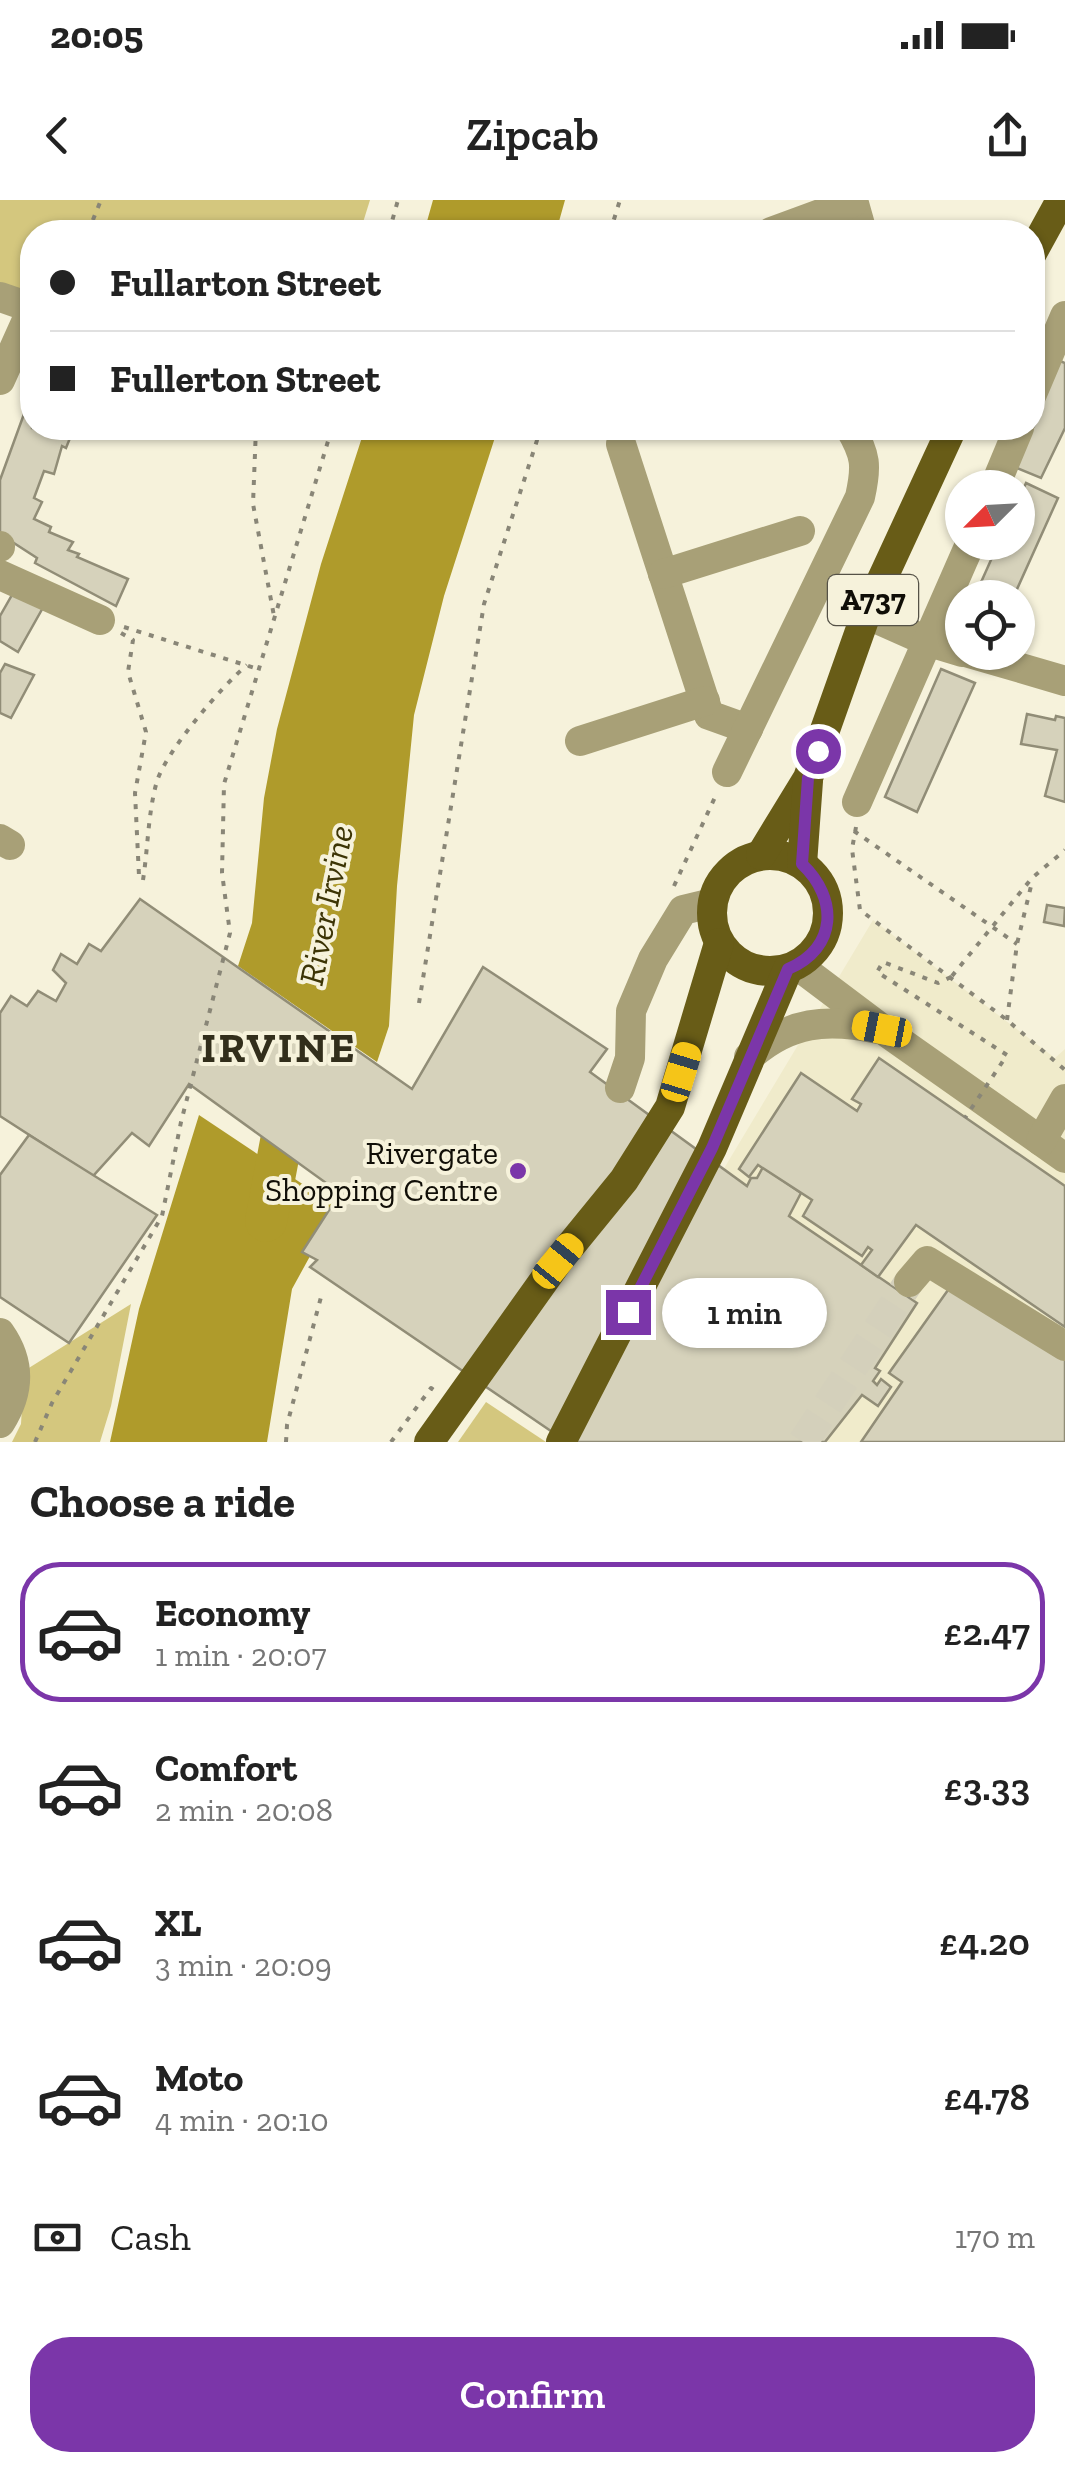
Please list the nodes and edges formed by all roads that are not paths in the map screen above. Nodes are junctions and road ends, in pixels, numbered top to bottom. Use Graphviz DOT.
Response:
graph roads {
  1 [pos="1060,200"];
  2 [pos="853,201"];
  3 [pos="803,220"];
  4 [pos="1045,228"];
  5 [pos="1065,316"];
  6 [pos="20,335"];
  7 [pos="1045,363"];
  8 [pos="0,380"];
  9 [pos="857,440"];
  10 [pos="946,440"];
  11 [pos="1014,440"];
  12 [pos="621,444"];
  13 [pos="1002,470"];
  14 [pos="800,531"];
  15 [pos="964,560"];
  16 [pos="663,574"];
  17 [pos="0,575"];
  18 [pos="866,614"];
  19 [pos="100,620"];
  20 [pos="930,642"];
  21 [pos="945,646"];
  22 [pos="1025,670"];
  23 [pos="1065,682"];
  24 [pos="704,701"];
  25 [pos="748,728"];
  26 [pos="580,741"];
  27 [pos="727,772"];
  28 [pos="808,778"];
  29 [pos="855,817"];
  30 [pos="761,855"];
  31 [pos="802,864"];
  32 [pos="697,907"];
  33 [pos="719,943"];
  34 [pos="792,967"];
  35 [pos="882,1029"];
  36 [pos="749,1058"];
  37 [pos="620,1088"];
  38 [pos="1065,1099"];
  39 [pos="1053,1149"];
  40 [pos="909,1282"];
  41 [pos="0,1333"];
  42 [pos="1065,1346"];
  43 [pos="0,1422"];
  44 [pos="430,1442"];
  45 [pos="562,1442"];
  1 -- 4 [label="main road"];
  2 -- 3 [label="street"];
  5 -- 7 [label="street"];
  6 -- 8 [label="street"];
  9 -- 25 [label="street"];
  10 -- 18 [label="main road, A737"];
  11 -- 13 [label="street"];
  12 -- 16 [label="street"];
  14 -- 16 [label="street"];
  15 -- 20 [label="street"];
  16 -- 24 [label="street"];
  17 -- 19 [label="street"];
  18 -- 20 [label="street"];
  18 -- 28 [label="main road, A737"];
  20 -- 21 [label="street"];
  20 -- 29 [label="street"];
  22 -- 23 [label="street"];
  24 -- 25 [label="street"];
  24 -- 26 [label="street"];
  25 -- 27 [label="street"];
  28 -- 30 [label="main road, A737"];
  28 -- 31 [label="main road, A737"];
  30 -- 31 [label="main road"];
  30 -- 32 [label="main road, A737"];
  31 -- 34 [label="main road"];
  32 -- 33 [label="main road"];
  32 -- 37 [label="street"];
  33 -- 34 [label="main road"];
  33 -- 44 [label="main road"];
  34 -- 35 [label="street"];
  34 -- 36 [label="main road"];
  35 -- 36 [label="street"];
  35 -- 39 [label="street"];
  36 -- 45 [label="main road"];
  38 -- 39 [label="street"];
  40 -- 42 [label="street"];
  41 -- 43 [label="street"];
}
